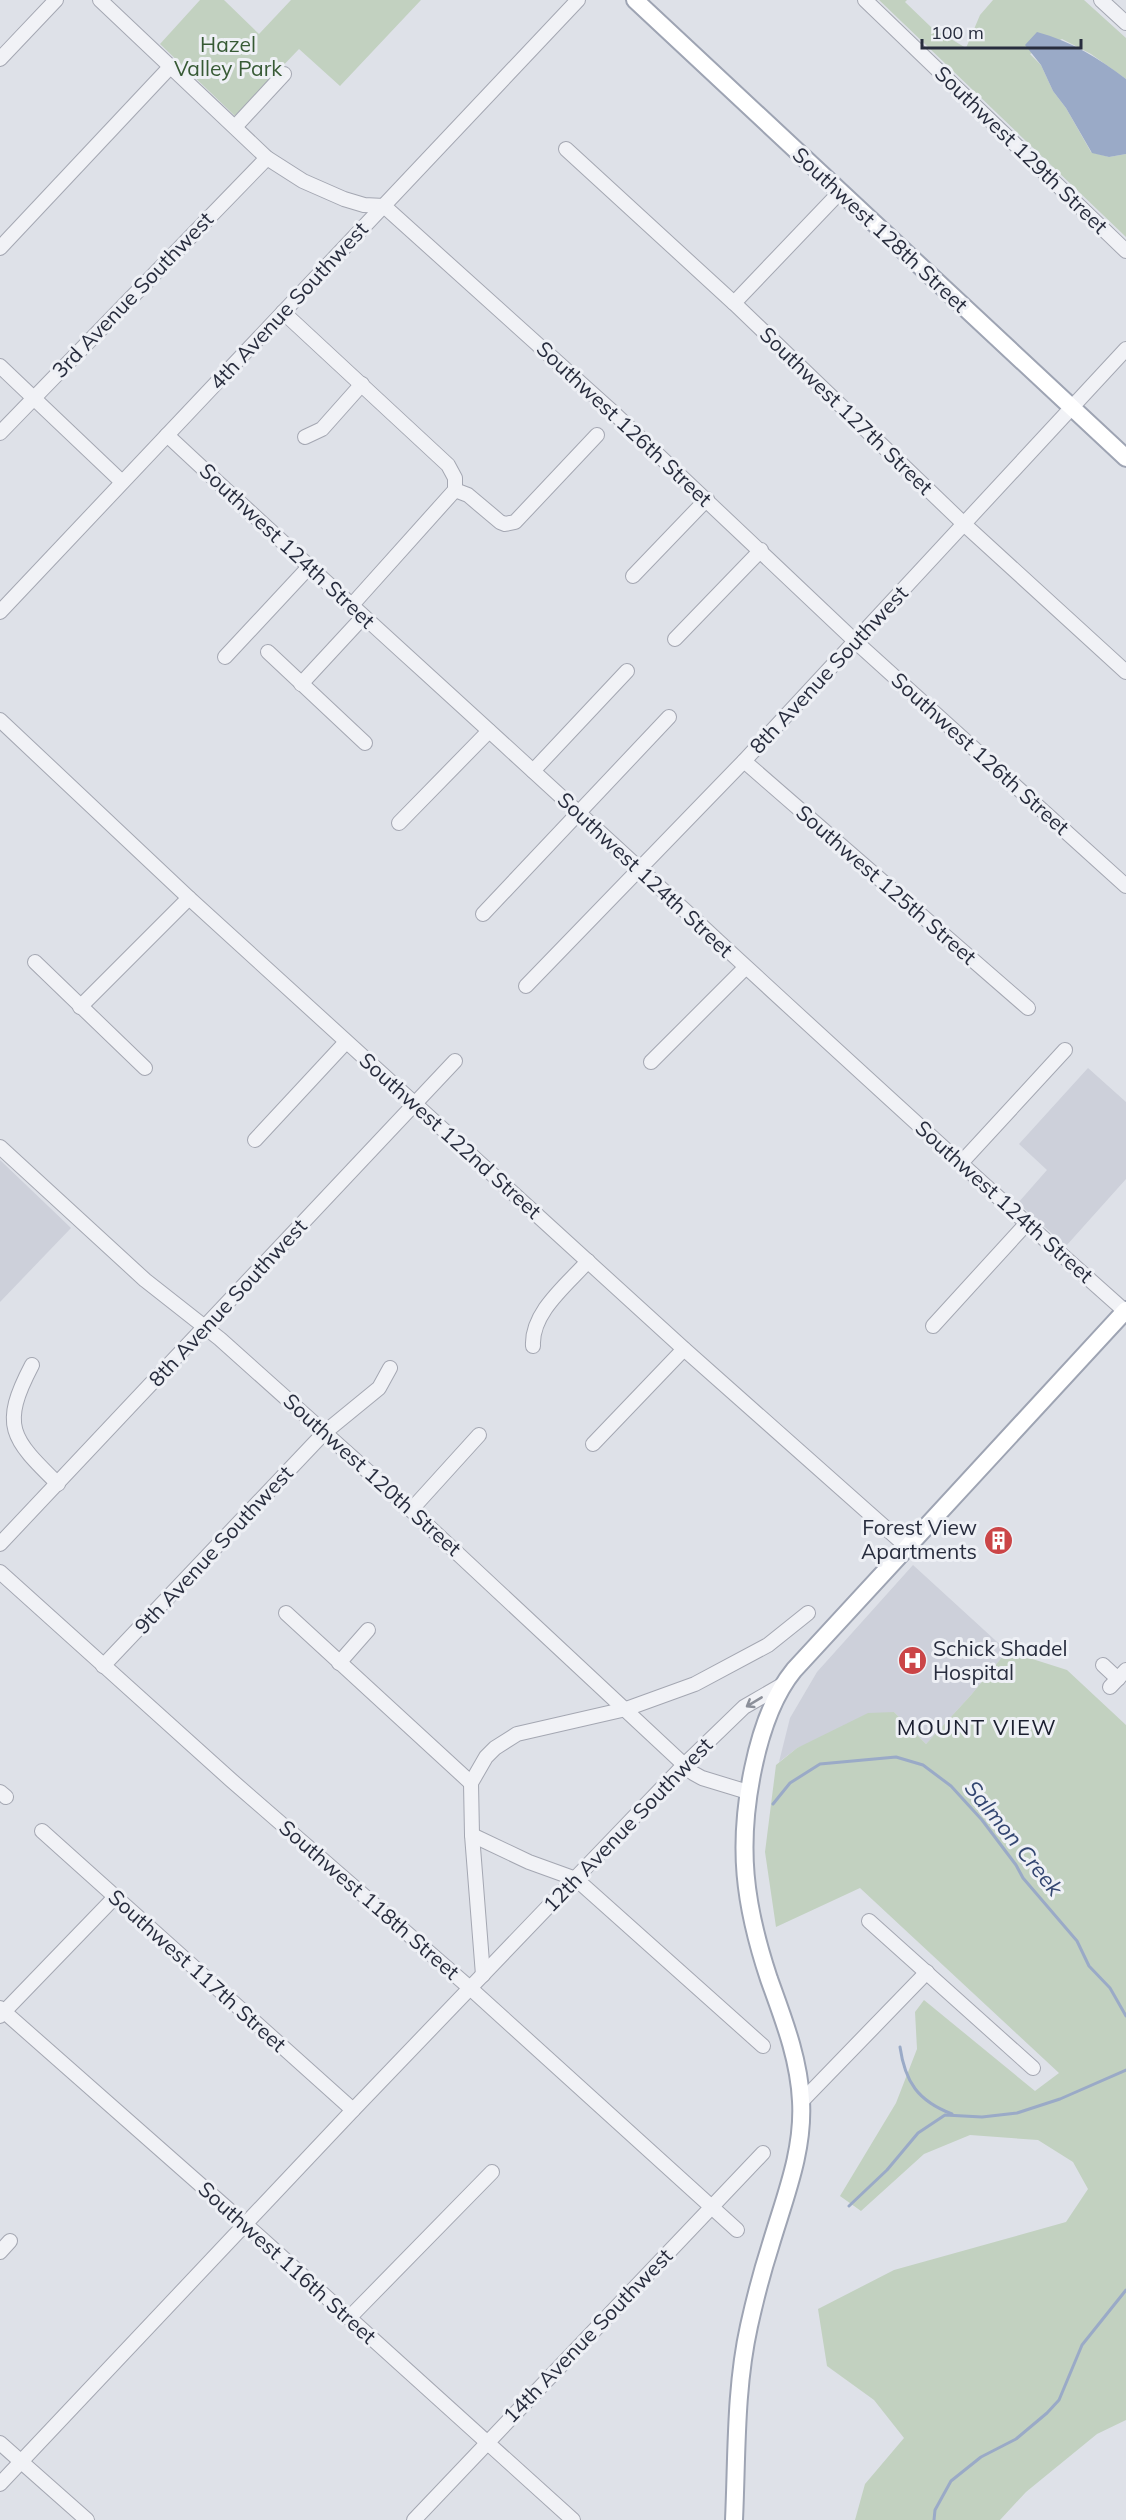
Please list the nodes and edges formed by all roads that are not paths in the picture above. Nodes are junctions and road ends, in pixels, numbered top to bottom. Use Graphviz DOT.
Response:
graph roads {
  1 [pos="56,0"];
  2 [pos="578,0"];
  3 [pos="635,0"];
  4 [pos="865,0"];
  5 [pos="1101,0"];
  6 [pos="107,2"];
  7 [pos="1126,22"];
  8 [pos="0,59"];
  9 [pos="171,66"];
  10 [pos="284,74"];
  11 [pos="235,127"];
  12 [pos="566,149"];
  13 [pos="267,158"];
  14 [pos="840,192"];
  15 [pos="384,206"];
  16 [pos="0,248"];
  17 [pos="1126,251"];
  18 [pos="734,303"];
  19 [pos="283,312"];
  20 [pos="1126,349"];
  21 [pos="0,366"];
  22 [pos="362,384"];
  23 [pos="33,397"];
  24 [pos="1071,408"];
  25 [pos="0,433"];
  26 [pos="167,435"];
  27 [pos="597,435"];
  28 [pos="305,437"];
  29 [pos="1126,458"];
  30 [pos="123,482"];
  31 [pos="455,490"];
  32 [pos="707,499"];
  33 [pos="965,525"];
  34 [pos="761,550"];
  35 [pos="308,568"];
  36 [pos="633,576"];
  37 [pos="351,606"];
  38 [pos="0,612"];
  39 [pos="363,617"];
  40 [pos="675,639"];
  41 [pos="856,642"];
  42 [pos="268,652"];
  43 [pos="225,657"];
  44 [pos="627,671"];
  45 [pos="1126,672"];
  46 [pos="301,684"];
  47 [pos="669,717"];
  48 [pos="0,720"];
  49 [pos="489,731"];
  50 [pos="365,743"];
  51 [pos="744,761"];
  52 [pos="533,771"];
  53 [pos="579,814"];
  54 [pos="399,823"];
  55 [pos="639,869"];
  56 [pos="1126,886"];
  57 [pos="189,898"];
  58 [pos="483,914"];
  59 [pos="35,962"];
  60 [pos="745,968"];
  61 [pos="526,986"];
  62 [pos="80,1007"];
  63 [pos="1028,1008"];
  64 [pos="346,1042"];
  65 [pos="1065,1050"];
  66 [pos="455,1061"];
  67 [pos="651,1062"];
  68 [pos="145,1068"];
  69 [pos="416,1103"];
  70 [pos="255,1140"];
  71 [pos="0,1148"];
  72 [pos="961,1163"];
  73 [pos="1026,1224"];
  74 [pos="588,1261"];
  75 [pos="1126,1311"];
  76 [pos="933,1326"];
  77 [pos="206,1328"];
  78 [pos="533,1346"];
  79 [pos="684,1349"];
  80 [pos="32,1365"];
  81 [pos="390,1368"];
  82 [pos="324,1433"];
  83 [pos="478,1435"];
  84 [pos="593,1444"];
  85 [pos="58,1484"];
  86 [pos="411,1510"];
  87 [pos="0,1544"];
  88 [pos="906,1546"];
  89 [pos="0,1572"];
  90 [pos="808,1612"];
  91 [pos="286,1613"];
  92 [pos="368,1630"];
  93 [pos="339,1663"];
  94 [pos="1103,1665"];
  95 [pos="103,1666"];
  96 [pos="1118,1679"];
  97 [pos="782,1685"];
  98 [pos="626,1709"];
  99 [pos="684,1765"];
  100 [pos="471,1783"];
  101 [pos="748,1792"];
  102 [pos="42,1831"];
  103 [pos="472,1835"];
  104 [pos="576,1879"];
  105 [pos="115,1897"];
  106 [pos="869,1921"];
  107 [pos="927,1972"];
  108 [pos="483,1975"];
  109 [pos="471,1988"];
  110 [pos="1,2012"];
  111 [pos="763,2046"];
  112 [pos="1033,2068"];
  113 [pos="801,2102"];
  114 [pos="353,2110"];
  115 [pos="763,2153"];
  116 [pos="492,2172"];
  117 [pos="711,2208"];
  118 [pos="245,2224"];
  119 [pos="736,2230"];
  120 [pos="10,2241"];
  121 [pos="0,2252"];
  122 [pos="349,2318"];
  123 [pos="488,2442"];
  124 [pos="0,2443"];
  125 [pos="21,2462"];
  126 [pos="0,2484"];
  127 [pos="87,2520"];
  128 [pos="414,2520"];
  129 [pos="573,2520"];
  130 [pos="734,2520"];
  1 -- 8 [label="street"];
  2 -- 15 [label="street, 4th Avenue Southwest"];
  3 -- 14 [label="main road, Southwest 128th Street"];
  4 -- 17 [label="street, Southwest 129th Street"];
  5 -- 7 [label="street"];
  6 -- 9 [label="street"];
  9 -- 11 [label="street"];
  9 -- 16 [label="street"];
  10 -- 11 [label="street"];
  11 -- 13 [label="street"];
  12 -- 18 [label="street, Southwest 127th Street"];
  13 -- 15 [label="street"];
  13 -- 23 [label="street, 3rd Avenue Southwest"];
  14 -- 18 [label="street"];
  14 -- 24 [label="main road, Southwest 128th Street"];
  15 -- 19 [label="street, 4th Avenue Southwest"];
  15 -- 32 [label="street, Southwest 126th Street"];
  18 -- 33 [label="street, Southwest 127th Street"];
  19 -- 22 [label="street"];
  19 -- 26 [label="street, 4th Avenue Southwest"];
  20 -- 24 [label="street, 8th Avenue Southwest"];
  21 -- 23 [label="street"];
  22 -- 28 [label="street"];
  22 -- 31 [label="street"];
  23 -- 25 [label="street, 3rd Avenue Southwest"];
  23 -- 30 [label="street"];
  24 -- 29 [label="main road, Southwest 128th Street"];
  24 -- 33 [label="street, 8th Avenue Southwest"];
  26 -- 30 [label="street, 4th Avenue Southwest"];
  26 -- 35 [label="street, Southwest 124th Street"];
  27 -- 31 [label="street, Southwest 126th Street"];
  30 -- 38 [label="street, 4th Avenue Southwest"];
  31 -- 37 [label="street"];
  32 -- 34 [label="street, Southwest 126th Street"];
  32 -- 36 [label="street"];
  33 -- 41 [label="street, 8th Avenue Southwest"];
  33 -- 45 [label="street, Southwest 127th Street"];
  34 -- 40 [label="street"];
  34 -- 41 [label="street, Southwest 126th Street"];
  35 -- 37 [label="street, Southwest 124th Street"];
  35 -- 43 [label="street"];
  37 -- 39 [label="street, Southwest 124th Street"];
  39 -- 46 [label="street"];
  39 -- 49 [label="street, Southwest 124th Street"];
  41 -- 51 [label="street, 8th Avenue Southwest"];
  41 -- 56 [label="street, Southwest 126th Street"];
  42 -- 46 [label="street"];
  44 -- 52 [label="street"];
  46 -- 50 [label="street"];
  47 -- 53 [label="street"];
  48 -- 57 [label="street, Southwest 122nd Street"];
  49 -- 52 [label="street, Southwest 124th Street"];
  49 -- 54 [label="street"];
  51 -- 55 [label="street, 8th Avenue Southwest"];
  51 -- 63 [label="street, Southwest 125th Street"];
  52 -- 53 [label="street, Southwest 124th Street"];
  53 -- 55 [label="street, Southwest 124th Street"];
  53 -- 58 [label="street"];
  55 -- 60 [label="street, Southwest 124th Street"];
  55 -- 61 [label="street, 8th Avenue Southwest"];
  57 -- 62 [label="street"];
  57 -- 64 [label="street, Southwest 122nd Street"];
  59 -- 62 [label="street"];
  60 -- 67 [label="street"];
  60 -- 72 [label="street, Southwest 124th Street"];
  62 -- 68 [label="street"];
  64 -- 69 [label="street, Southwest 122nd Street"];
  64 -- 70 [label="street"];
  65 -- 72 [label="street"];
  66 -- 69 [label="street, 8th Avenue Southwest"];
  69 -- 74 [label="street, Southwest 122nd Street"];
  69 -- 77 [label="street, 8th Avenue Southwest"];
  71 -- 77 [label="street, Southwest 120th Street"];
  72 -- 73 [label="street, Southwest 124th Street"];
  73 -- 75 [label="street, Southwest 124th Street"];
  73 -- 76 [label="street"];
  74 -- 78 [label="street"];
  74 -- 79 [label="street, Southwest 122nd Street"];
  75 -- 88 [label="main road"];
  77 -- 82 [label="street, Southwest 120th Street"];
  77 -- 85 [label="street, 8th Avenue Southwest"];
  79 -- 84 [label="street"];
  79 -- 88 [label="street, Southwest 122nd Street"];
  80 -- 85 [label="street"];
  81 -- 82 [label="street, 9th Avenue Southwest"];
  82 -- 86 [label="street, Southwest 120th Street"];
  82 -- 95 [label="street, 9th Avenue Southwest"];
  83 -- 86 [label="street"];
  85 -- 87 [label="street, 8th Avenue Southwest"];
  86 -- 98 [label="street, Southwest 120th Street"];
  88 -- 97 [label="main road"];
  89 -- 95 [label="street, Southwest 118th Street"];
  90 -- 98 [label="street"];
  91 -- 93 [label="street"];
  92 -- 93 [label="street"];
  93 -- 100 [label="street"];
  94 -- 96 [label="street"];
  95 -- 109 [label="street, Southwest 118th Street"];
  97 -- 99 [label="street, 12th Avenue Southwest, one-way"];
  97 -- 101 [label="main road"];
  98 -- 99 [label="street, Southwest 120th Street"];
  98 -- 100 [label="street"];
  99 -- 101 [label="street, Southwest 120th Street"];
  99 -- 104 [label="street, 12th Avenue Southwest"];
  100 -- 103 [label="street"];
  101 -- 113 [label="main road"];
  102 -- 105 [label="street, Southwest 117th Street"];
  103 -- 104 [label="street"];
  103 -- 108 [label="street"];
  104 -- 108 [label="street, 12th Avenue Southwest"];
  104 -- 111 [label="street"];
  105 -- 110 [label="street"];
  105 -- 114 [label="street, Southwest 117th Street"];
  106 -- 107 [label="street"];
  107 -- 112 [label="street"];
  107 -- 113 [label="street"];
  108 -- 109 [label="street, 12th Avenue Southwest"];
  109 -- 114 [label="street, 12th Avenue Southwest"];
  109 -- 117 [label="street, Southwest 118th Street"];
  110 -- 118 [label="street, Southwest 116th Street"];
  113 -- 130 [label="main road"];
  114 -- 118 [label="street, 12th Avenue Southwest"];
  115 -- 117 [label="street, 14th Avenue Southwest"];
  116 -- 122 [label="street"];
  117 -- 119 [label="street, Southwest 118th Street"];
  117 -- 123 [label="street, 14th Avenue Southwest"];
  118 -- 122 [label="street, Southwest 116th Street"];
  118 -- 125 [label="street, 12th Avenue Southwest"];
  120 -- 121 [label="street"];
  122 -- 123 [label="street, Southwest 116th Street"];
  123 -- 128 [label="street, 14th Avenue Southwest"];
  123 -- 129 [label="street, Southwest 116th Street"];
  124 -- 125 [label="street"];
  125 -- 126 [label="street, 12th Avenue Southwest"];
  125 -- 127 [label="street"];
}
